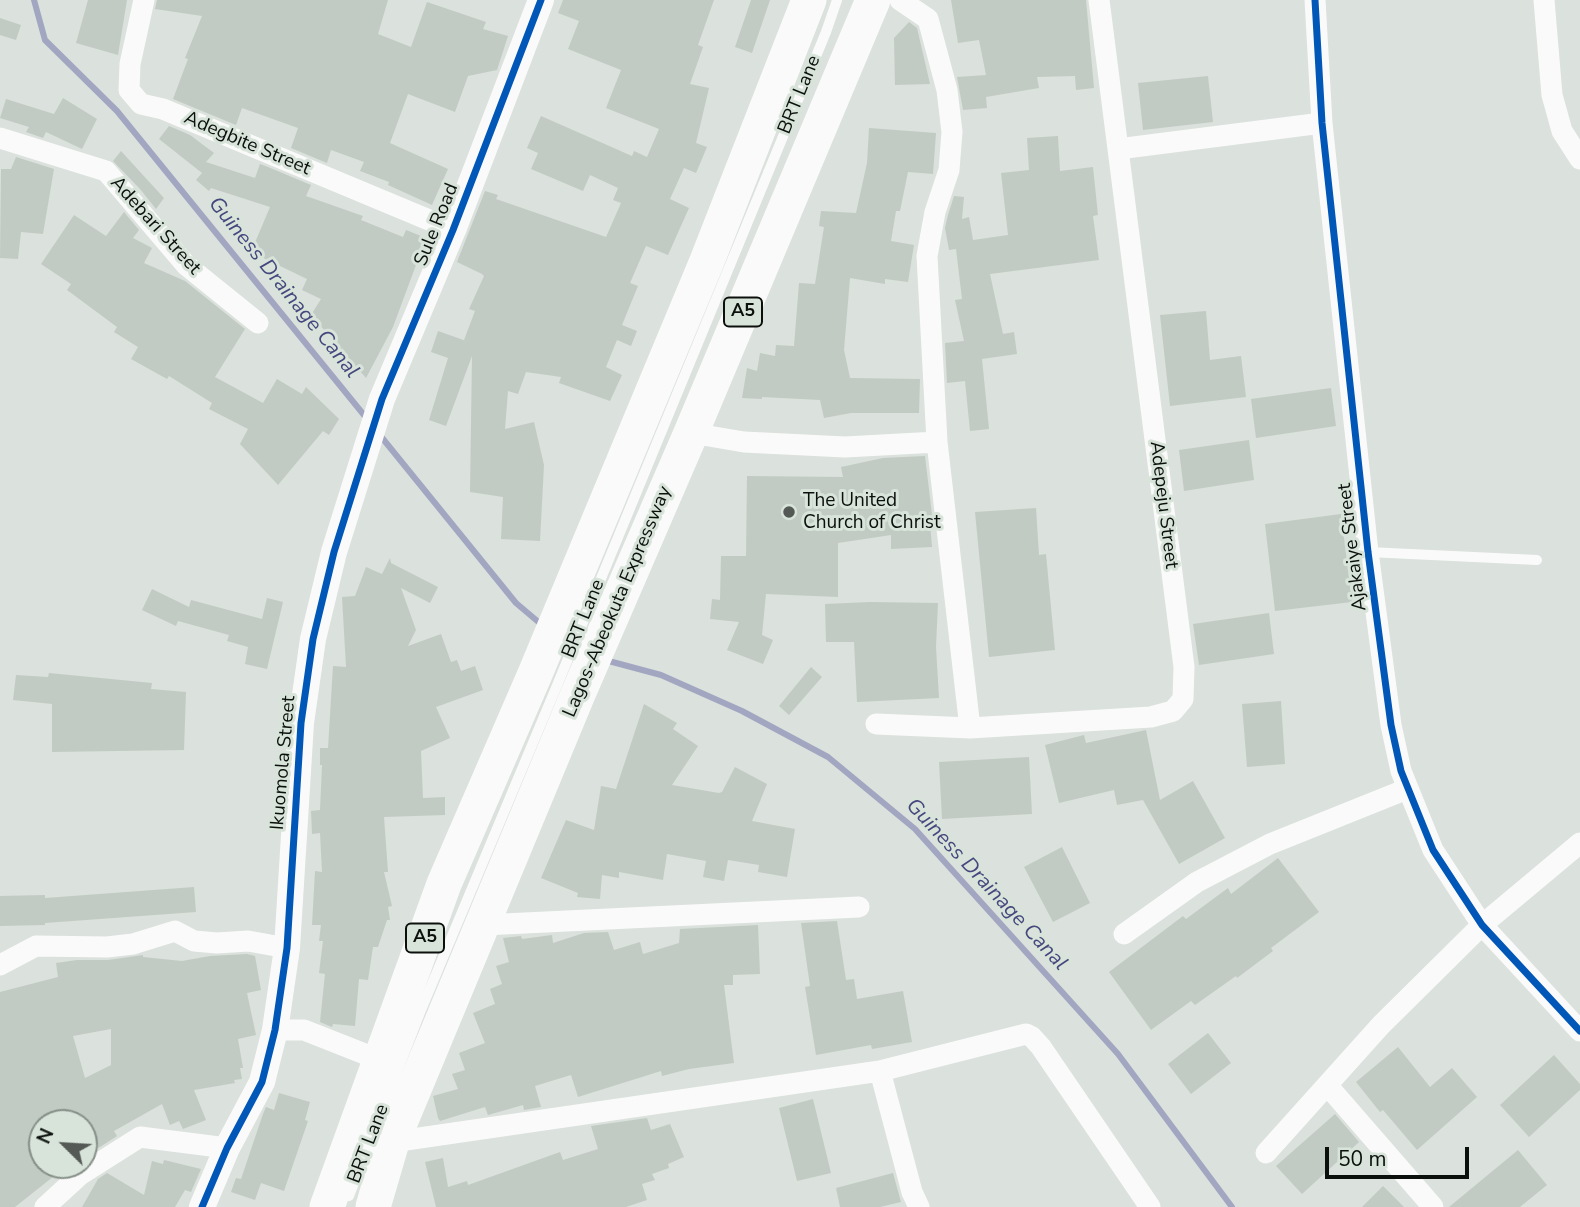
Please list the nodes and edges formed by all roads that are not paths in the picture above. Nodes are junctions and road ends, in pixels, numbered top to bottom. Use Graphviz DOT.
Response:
graph roads {
  1 [pos="144,0"];
  2 [pos="541,0"];
  3 [pos="809,0"];
  4 [pos="837,0"];
  5 [pos="844,0"];
  6 [pos="873,0"];
  7 [pos="900,0"];
  8 [pos="1099,0"];
  9 [pos="1315,0"];
  10 [pos="1544,0"];
  11 [pos="826,32"];
  12 [pos="1322,123"];
  13 [pos="0,138"];
  14 [pos="1118,149"];
  15 [pos="1580,159"];
  16 [pos="453,230"];
  17 [pos="258,323"];
  18 [pos="691,433"];
  19 [pos="937,442"];
  20 [pos="363,462"];
  21 [pos="1368,552"];
  22 [pos="1538,560"];
  23 [pos="587,611"];
  24 [pos="557,684"];
  25 [pos="876,724"];
  26 [pos="970,728"];
  27 [pos="1407,789"];
  28 [pos="1580,843"];
  29 [pos="859,907"];
  30 [pos="483,925"];
  31 [pos="1482,925"];
  32 [pos="1124,934"];
  33 [pos="287,948"];
  34 [pos="0,965"];
  35 [pos="275,1030"];
  36 [pos="1580,1031"];
  37 [pos="380,1060"];
  38 [pos="880,1070"];
  39 [pos="1327,1085"];
  40 [pos="392,1142"];
  41 [pos="227,1149"];
  42 [pos="1266,1153"];
  43 [pos="45,1207"];
  44 [pos="202,1207"];
  45 [pos="327,1207"];
  46 [pos="345,1207"];
  47 [pos="373,1207"];
  48 [pos="919,1207"];
  49 [pos="1150,1207"];
  50 [pos="1433,1207"];
  1 -- 16 [label="street, Adegbite Street"];
  2 -- 16 [label="street, Sule Road"];
  3 -- 23 [label="highway, Lagos-Abeokuta Expressway / A5"];
  4 -- 11 [label="lane, BRT Lane"];
  5 -- 11 [label="lane, BRT Lane"];
  6 -- 18 [label="highway, Lagos-Abeokuta Expressway / A5"];
  7 -- 19 [label="street"];
  8 -- 14 [label="street, Adepeju Street"];
  9 -- 12 [label="street, Ajakaiye Street"];
  10 -- 15 [label="street"];
  11 -- 23 [label="lane, BRT Lane"];
  12 -- 14 [label="street"];
  12 -- 21 [label="street, Ajakaiye Street"];
  13 -- 17 [label="street, Adebari Street"];
  14 -- 26 [label="street, Adepeju Street"];
  16 -- 20 [label="street, Sule Road"];
  18 -- 19 [label="street"];
  18 -- 23 [label="highway, Lagos-Abeokuta Expressway / A5"];
  19 -- 26 [label="street"];
  20 -- 33 [label="street, Ikuomola Street"];
  21 -- 22 [label="lane"];
  21 -- 27 [label="street, Ajakaiye Street"];
  23 -- 24 [label="highway, Lagos-Abeokuta Expressway / A5"];
  23 -- 24 [label="highway, Lagos-Abeokuta Expressway / A5"];
  24 -- 30 [label="highway, Lagos-Abeokuta Expressway / A5"];
  24 -- 37 [label="highway, Lagos-Abeokuta Expressway / A5"];
  24 -- 46 [label="lane, BRT Lane"];
  25 -- 26 [label="street, Adepeju Street"];
  27 -- 31 [label="street, Ajakaiye Street"];
  27 -- 32 [label="street"];
  28 -- 31 [label="street"];
  29 -- 30 [label="street"];
  30 -- 40 [label="highway, Lagos-Abeokuta Expressway / A5"];
  31 -- 36 [label="street, Ajakaiye Street"];
  31 -- 39 [label="street"];
  33 -- 34 [label="street"];
  33 -- 35 [label="street, Ikuomola Street"];
  35 -- 37 [label="street"];
  35 -- 41 [label="street, Ikuomola Street"];
  37 -- 45 [label="highway, Lagos-Abeokuta Expressway / A5"];
  38 -- 40 [label="street"];
  38 -- 48 [label="street"];
  38 -- 49 [label="street"];
  39 -- 42 [label="street"];
  39 -- 50 [label="street"];
  40 -- 47 [label="highway, Lagos-Abeokuta Expressway / A5"];
  41 -- 43 [label="street"];
  41 -- 44 [label="street, Ikuomola Street"];
}
